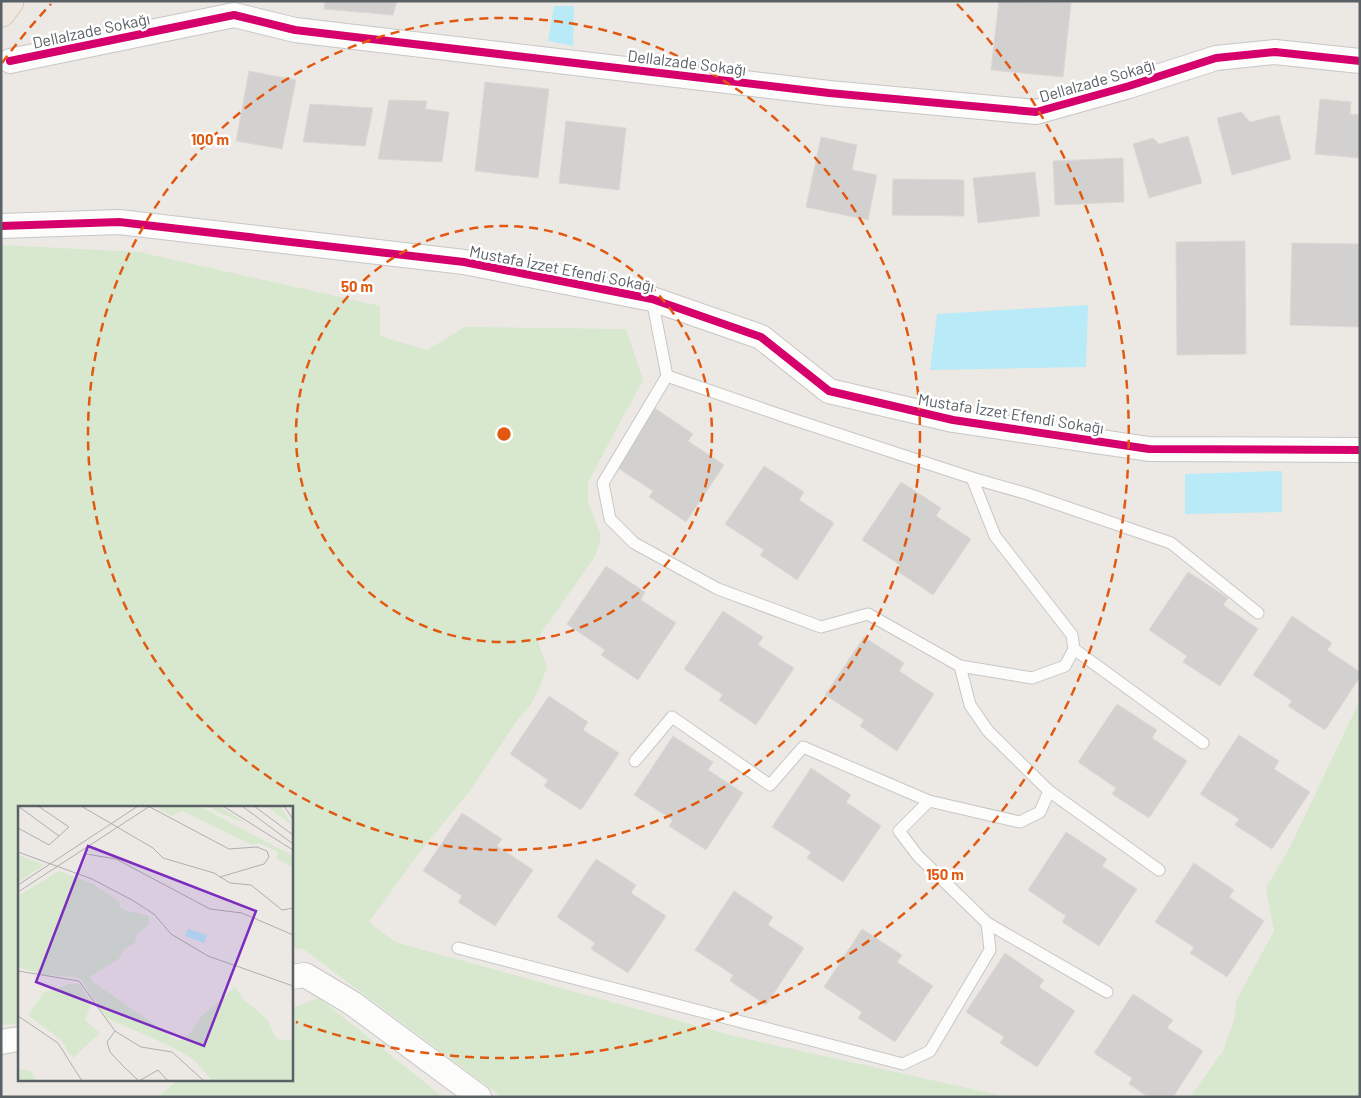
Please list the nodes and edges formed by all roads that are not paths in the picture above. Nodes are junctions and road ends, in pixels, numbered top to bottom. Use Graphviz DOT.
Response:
graph roads {
  1 [pos="10,1"];
  2 [pos="1,13"];
  3 [pos="10,61"];
  4 [pos="1360,61"];
  5 [pos="1,226"];
  6 [pos="652,299"];
  7 [pos="666,376"];
  8 [pos="1360,450"];
  9 [pos="972,478"];
  10 [pos="1258,612"];
  11 [pos="1074,650"];
  12 [pos="960,666"];
  13 [pos="1203,744"];
  14 [pos="635,761"];
  15 [pos="1049,791"];
  16 [pos="928,802"];
  17 [pos="1159,870"];
  18 [pos="987,923"];
  19 [pos="458,948"];
  20 [pos="292,977"];
  21 [pos="1107,992"];
  22 [pos="18,1040"];
  23 [pos="1,1042"];
  24 [pos="479,1097"];
  1 -- 2 [label="highway"];
  3 -- 4 [label="street, Dellalzade Sokağı"];
  5 -- 6 [label="street, Mustafa İzzet Efendi Sokağı"];
  6 -- 7 [label="lane"];
  6 -- 8 [label="street, Mustafa İzzet Efendi Sokağı"];
  7 -- 9 [label="lane"];
  7 -- 12 [label="lane"];
  9 -- 10 [label="lane"];
  9 -- 11 [label="lane"];
  11 -- 12 [label="lane"];
  11 -- 13 [label="lane"];
  12 -- 15 [label="lane"];
  14 -- 16 [label="lane"];
  15 -- 16 [label="lane"];
  15 -- 17 [label="lane"];
  16 -- 18 [label="lane"];
  18 -- 19 [label="lane"];
  18 -- 21 [label="lane"];
  20 -- 24 [label="street"];
  22 -- 23 [label="street"];
}
